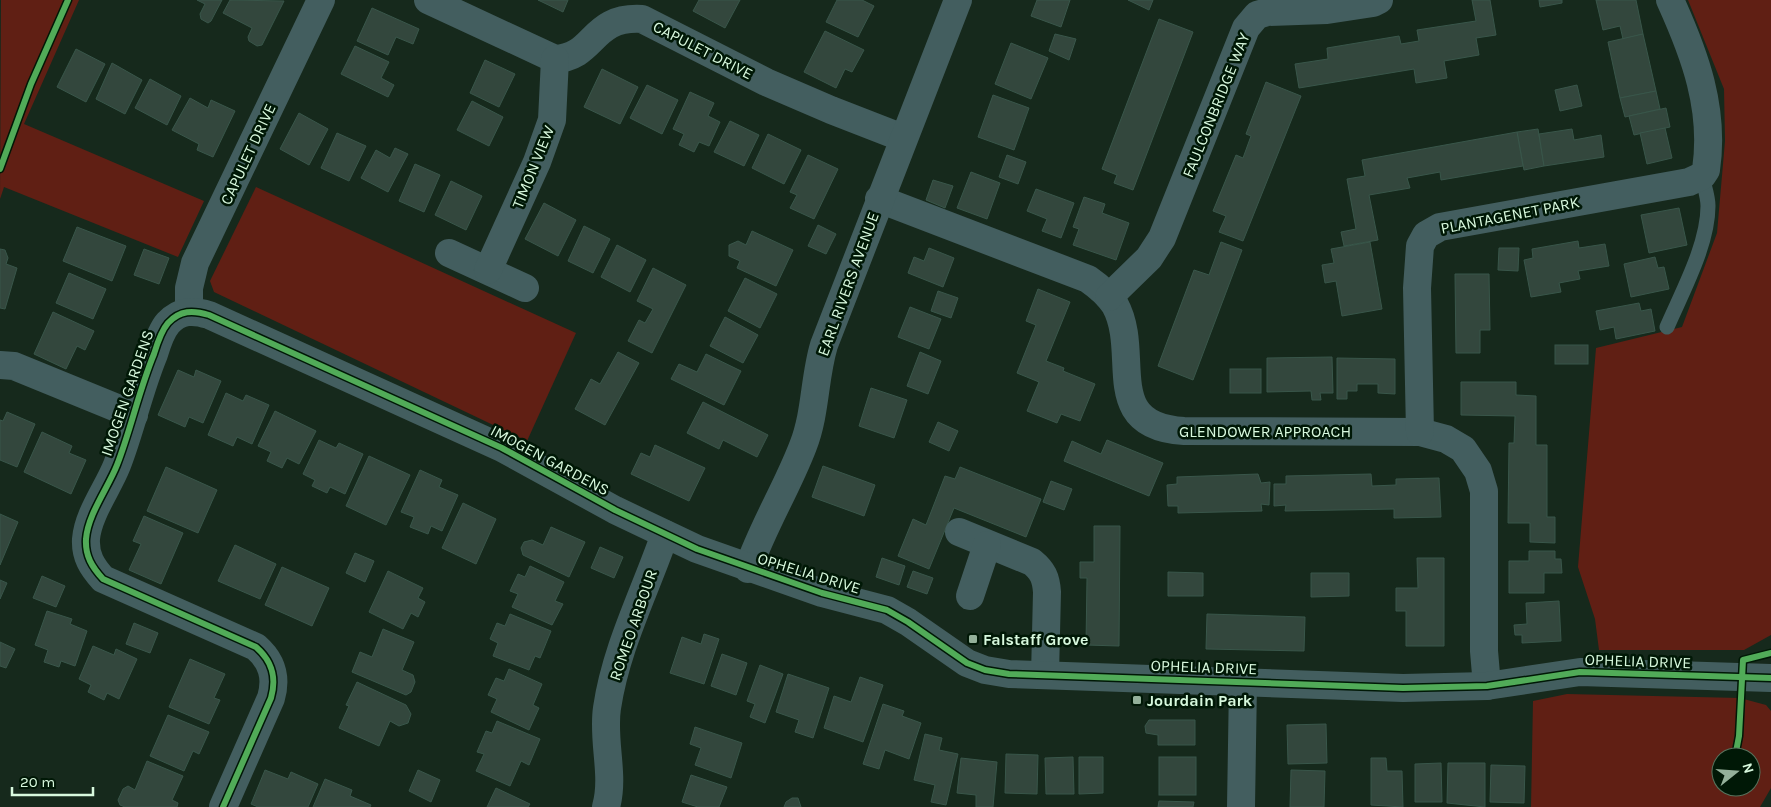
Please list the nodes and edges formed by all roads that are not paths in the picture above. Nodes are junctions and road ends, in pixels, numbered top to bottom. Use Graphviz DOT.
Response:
graph roads {
  1 [pos="321,0"];
  2 [pos="428,0"];
  3 [pos="958,0"];
  4 [pos="1379,0"];
  5 [pos="1670,0"];
  6 [pos="645,10"];
  7 [pos="555,60"];
  8 [pos="903,138"];
  9 [pos="1702,176"];
  10 [pos="879,200"];
  11 [pos="449,252"];
  12 [pos="488,270"];
  13 [pos="525,288"];
  14 [pos="1109,297"];
  15 [pos="189,311"];
  16 [pos="1667,327"];
  17 [pos="0,365"];
  18 [pos="134,415"];
  19 [pos="1420,432"];
  20 [pos="959,532"];
  21 [pos="665,534"];
  22 [pos="987,544"];
  23 [pos="748,569"];
  24 [pos="970,596"];
  25 [pos="1045,675"];
  26 [pos="1771,678"];
  27 [pos="1243,683"];
  28 [pos="1487,686"];
  29 [pos="223,807"];
  30 [pos="606,807"];
  31 [pos="1241,807"];
  1 -- 15 [label="street, CAPULET DRIVE"];
  2 -- 7 [label="street"];
  3 -- 8 [label="street, EARL RIVERS AVENUE"];
  4 -- 14 [label="street, FAULCONBRIDGE WAY"];
  5 -- 9 [label="street"];
  6 -- 7 [label="street, CAPULET DRIVE"];
  6 -- 8 [label="street, CAPULET DRIVE"];
  7 -- 12 [label="street, TIMON VIEW"];
  8 -- 10 [label="street, EARL RIVERS AVENUE"];
  9 -- 16 [label="lane"];
  9 -- 19 [label="street, PLANTAGENET PARK"];
  10 -- 14 [label="street, GLENDOWER APPROACH"];
  10 -- 23 [label="street, EARL RIVERS AVENUE"];
  11 -- 12 [label="street"];
  12 -- 13 [label="street"];
  14 -- 19 [label="street, GLENDOWER APPROACH"];
  15 -- 18 [label="street, IMOGEN GARDENS"];
  15 -- 21 [label="street, IMOGEN GARDENS"];
  17 -- 18 [label="street"];
  18 -- 29 [label="street, IMOGEN GARDENS"];
  19 -- 28 [label="street, GLENDOWER APPROACH"];
  20 -- 22 [label="street"];
  21 -- 23 [label="street, OPHELIA DRIVE"];
  21 -- 30 [label="street, ROMEO ARBOUR"];
  22 -- 24 [label="street"];
  22 -- 25 [label="street"];
  23 -- 25 [label="street, OPHELIA DRIVE"];
  25 -- 27 [label="street, OPHELIA DRIVE"];
  26 -- 28 [label="street, OPHELIA DRIVE"];
  27 -- 28 [label="street, OPHELIA DRIVE"];
  27 -- 31 [label="street"];
}
